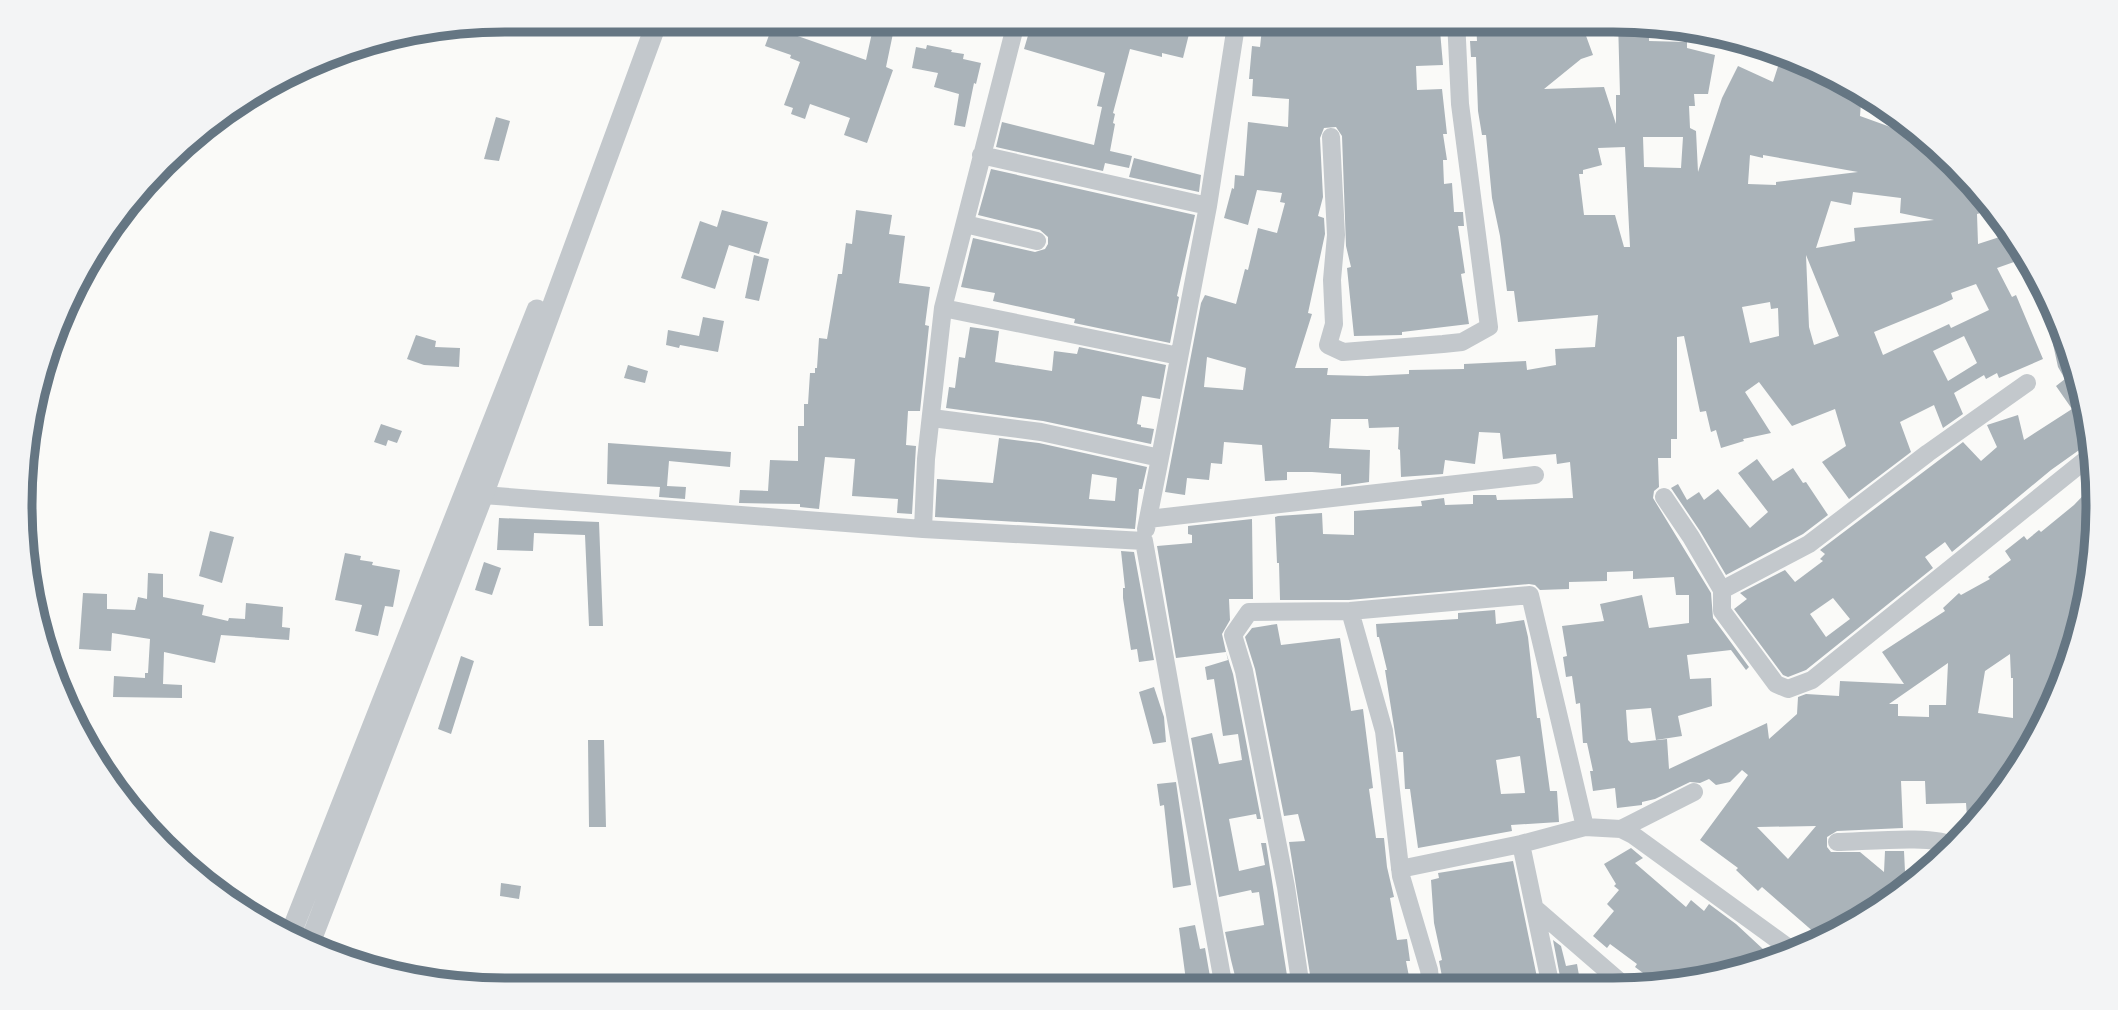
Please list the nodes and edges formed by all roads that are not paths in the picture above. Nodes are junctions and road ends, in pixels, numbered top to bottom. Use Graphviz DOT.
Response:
graph roads {
  1 [pos="640,32"];
  2 [pos="653,32"];
  3 [pos="1014,32"];
  4 [pos="1235,32"];
  5 [pos="1457,32"];
  6 [pos="1331,137"];
  7 [pos="981,155"];
  8 [pos="1208,206"];
  9 [pos="965,224"];
  10 [pos="1037,241"];
  11 [pos="943,309"];
  12 [pos="1179,356"];
  13 [pos="2026,383"];
  14 [pos="932,418"];
  15 [pos="1160,458"];
  16 [pos="2084,461"];
  17 [pos="1535,475"];
  18 [pos="483,495"];
  19 [pos="1664,498"];
  20 [pos="1148,519"];
  21 [pos="923,529"];
  22 [pos="1144,541"];
  23 [pos="1722,590"];
  24 [pos="1349,611"];
  25 [pos="1694,792"];
  26 [pos="1584,827"];
  27 [pos="1621,830"];
  28 [pos="1837,842"];
  29 [pos="1945,842"];
  30 [pos="1521,844"];
  31 [pos="1400,869"];
  32 [pos="1537,910"];
  33 [pos="293,928"];
  34 [pos="312,937"];
  35 [pos="1785,945"];
  36 [pos="1222,978"];
  37 [pos="1300,978"];
  38 [pos="1430,978"];
  39 [pos="1549,978"];
  40 [pos="1616,978"];
  1 -- 33 [label="street"];
  2 -- 18 [label="street"];
  3 -- 7 [label="street"];
  4 -- 8 [label="street"];
  5 -- 6 [label="street"];
  7 -- 8 [label="street"];
  7 -- 9 [label="street"];
  8 -- 12 [label="street"];
  9 -- 10 [label="street"];
  9 -- 11 [label="street"];
  11 -- 12 [label="street"];
  11 -- 14 [label="street"];
  12 -- 15 [label="street"];
  13 -- 23 [label="street"];
  14 -- 15 [label="street"];
  14 -- 21 [label="street"];
  15 -- 20 [label="street"];
  16 -- 23 [label="street"];
  17 -- 20 [label="street"];
  18 -- 21 [label="street"];
  18 -- 34 [label="street"];
  19 -- 23 [label="street"];
  20 -- 22 [label="street"];
  21 -- 22 [label="street"];
  22 -- 36 [label="street"];
  24 -- 26 [label="street"];
  24 -- 31 [label="street"];
  24 -- 37 [label="street"];
  25 -- 27 [label="street"];
  26 -- 27 [label="street"];
  26 -- 30 [label="street"];
  27 -- 35 [label="street"];
  28 -- 29 [label="street"];
  30 -- 31 [label="street"];
  30 -- 32 [label="street"];
  31 -- 38 [label="street"];
  32 -- 39 [label="street"];
  32 -- 40 [label="street"];
}
